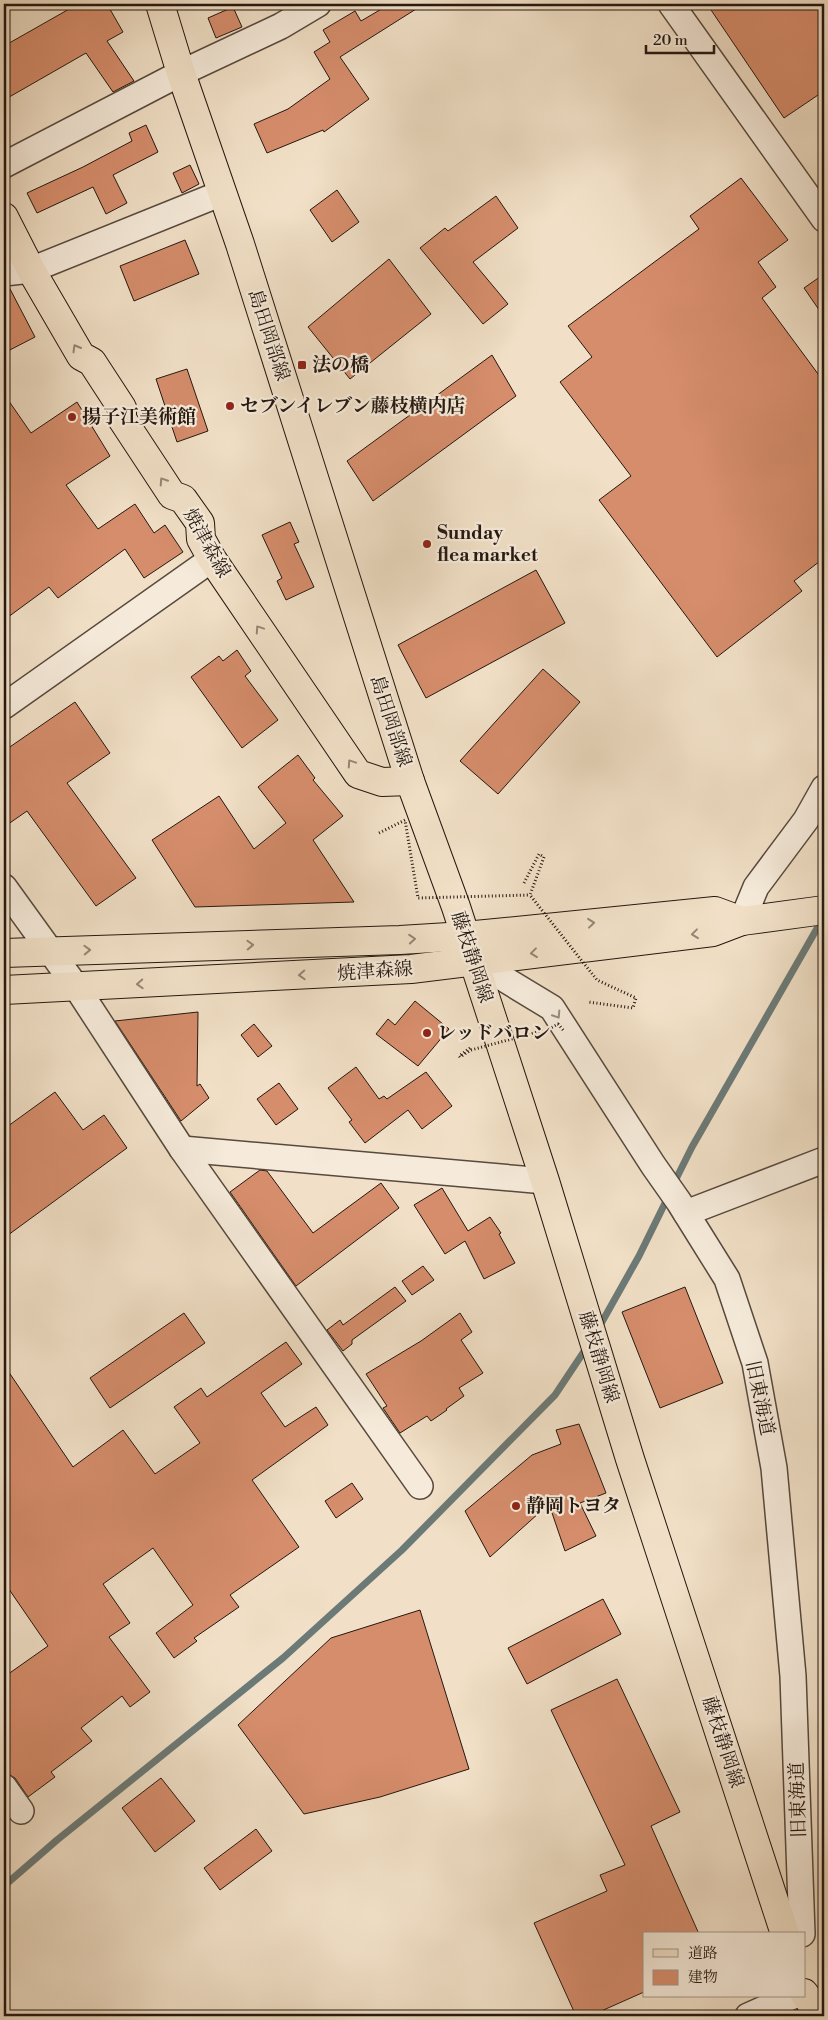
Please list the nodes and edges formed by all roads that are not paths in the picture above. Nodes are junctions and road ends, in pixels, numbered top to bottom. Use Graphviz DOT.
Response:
graph roads {
  1 [pos="160,4"];
  2 [pos="318,4"];
  3 [pos="671,4"];
  4 [pos="181,73"];
  5 [pos="4,165"];
  6 [pos="222,193"];
  7 [pos="4,217"];
  8 [pos="824,219"];
  9 [pos="31,270"];
  10 [pos="4,273"];
  11 [pos="212,559"];
  12 [pos="4,706"];
  13 [pos="410,781"];
  14 [pos="824,788"];
  15 [pos="4,887"];
  16 [pos="824,910"];
  17 [pos="742,921"];
  18 [pos="469,948"];
  19 [pos="49,951"];
  20 [pos="4,953"];
  21 [pos="76,988"];
  22 [pos="4,990"];
  23 [pos="182,1149"];
  24 [pos="824,1160"];
  25 [pos="545,1181"];
  26 [pos="683,1208"];
  27 [pos="420,1486"];
  28 [pos="4,1787"];
  29 [pos="21,1811"];
  30 [pos="784,1932"];
  31 [pos="802,1932"];
  32 [pos="806,1996"];
  33 [pos="788,1998"];
  34 [pos="805,1998"];
  35 [pos="748,2016"];
  36 [pos="809,2016"];
  37 [pos="820,2016"];
  1 -- 4 [label="main road, 島田岡部線"];
  2 -- 4 [label="street"];
  3 -- 8 [label="street"];
  4 -- 5 [label="street"];
  4 -- 6 [label="main road, 島田岡部線"];
  6 -- 9 [label="street"];
  6 -- 13 [label="main road, 島田岡部線"];
  7 -- 9 [label="main road, 焼津森線"];
  9 -- 10 [label="street"];
  11 -- 9 [label="main road, 焼津森線, one-way"];
  11 -- 12 [label="street"];
  13 -- 11 [label="main road, 焼津森線, one-way"];
  13 -- 18 [label="main road, 藤枝静岡線"];
  14 -- 17 [label="street"];
  15 -- 19 [label="street"];
  16 -- 17 [label="main road, 焼津森線"];
  17 -- 18 [label="main road, 焼津森線"];
  19 -- 18 [label="main road, 焼津森線, one-way"];
  18 -- 21 [label="main road, 焼津森線, one-way"];
  18 -- 25 [label="main road, 藤枝静岡線"];
  18 -- 26 [label="street, 旧東海道, one-way"];
  19 -- 20 [label="main road, 焼津森線"];
  19 -- 21 [label="street"];
  21 -- 22 [label="main road, 焼津森線"];
  21 -- 23 [label="street"];
  23 -- 25 [label="street"];
  23 -- 27 [label="street"];
  24 -- 26 [label="street"];
  25 -- 30 [label="main road, 藤枝静岡線"];
  26 -- 31 [label="street, 旧東海道"];
  28 -- 29 [label="street"];
  32 -- 37 [label="main road"];
  33 -- 35 [label="street"];
  34 -- 36 [label="main road"];
}
